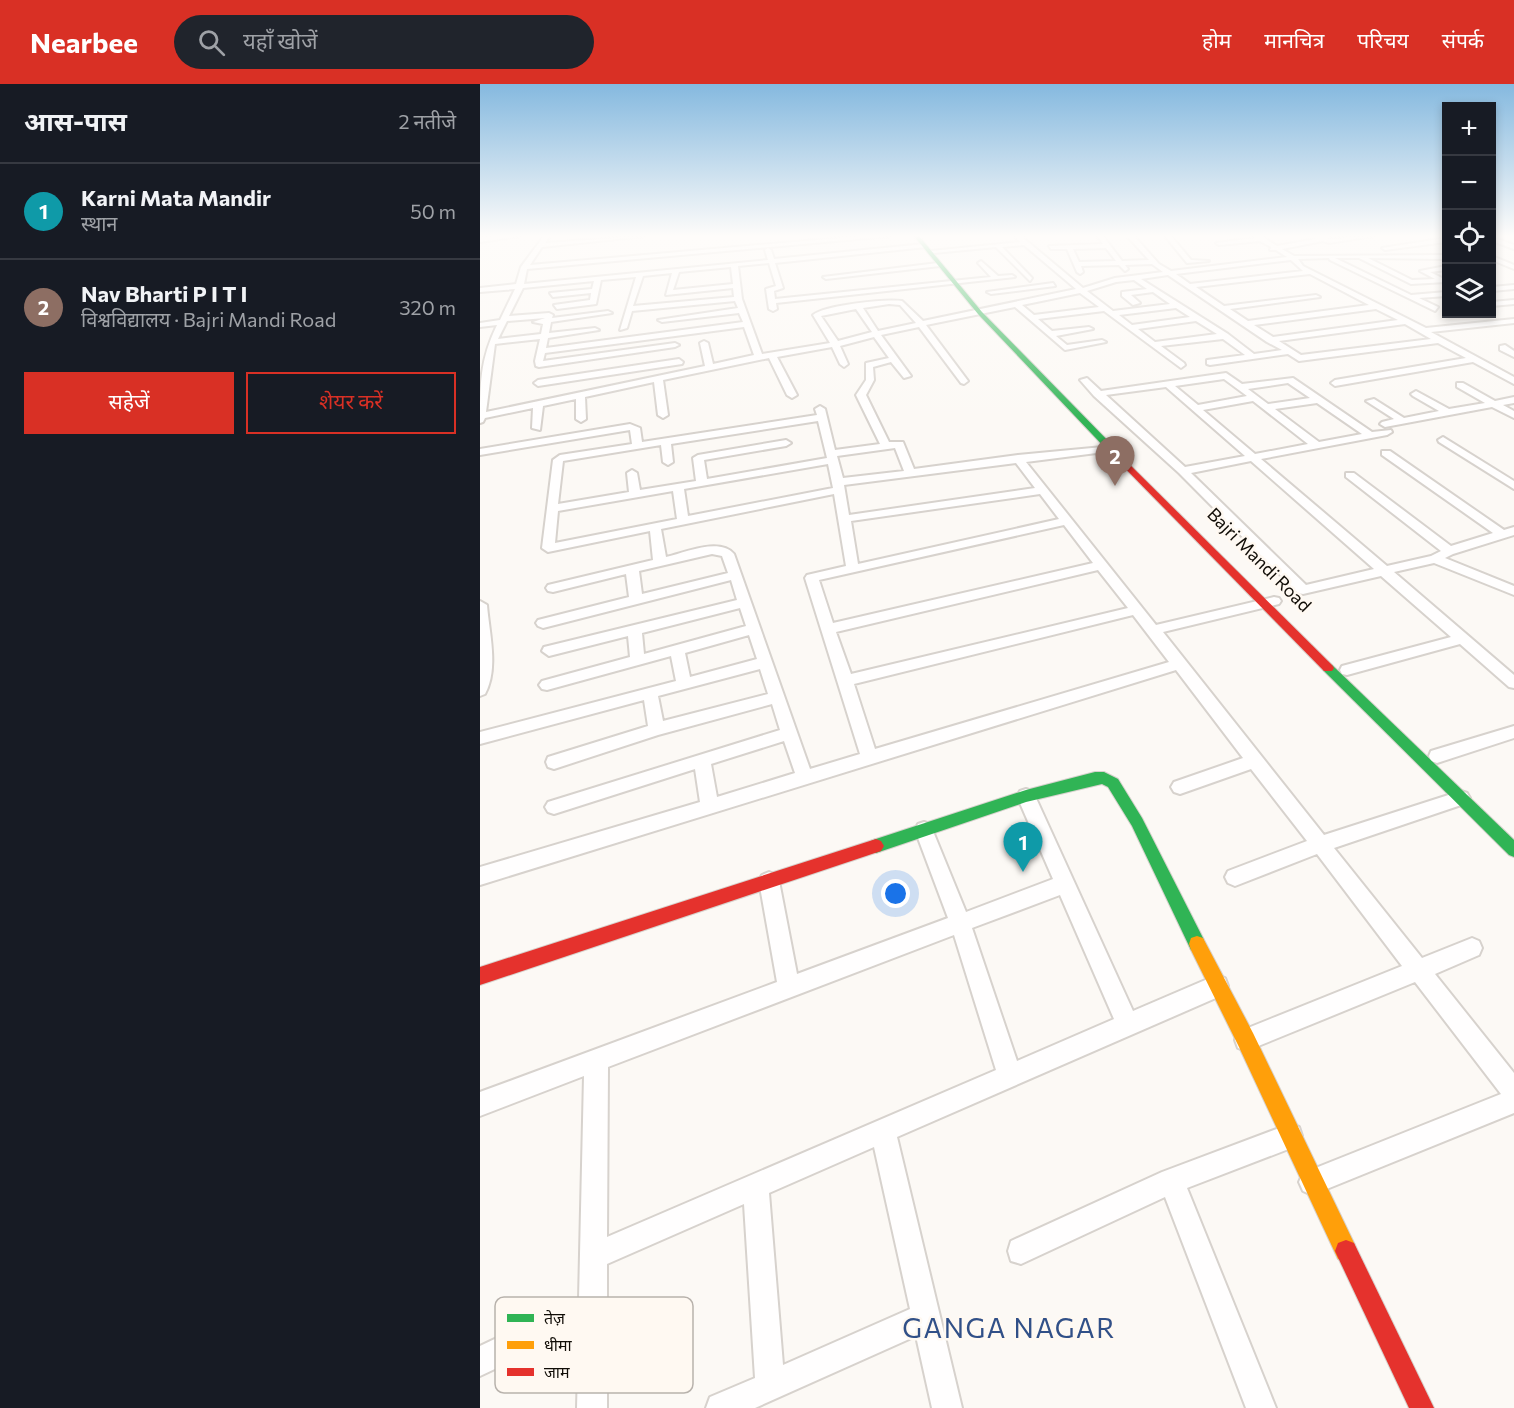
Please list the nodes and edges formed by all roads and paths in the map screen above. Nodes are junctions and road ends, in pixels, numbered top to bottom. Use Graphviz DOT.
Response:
graph roads {
  1 [pos="514,298"];
  2 [pos="594,298"];
  3 [pos="633,298"];
  4 [pos="772,298"];
  5 [pos="785,298"];
  6 [pos="970,298"];
  7 [pos="1020,298"];
  8 [pos="1040,298"];
  9 [pos="1093,298"];
  10 [pos="1130,298"];
  11 [pos="1166,298"];
  12 [pos="1224,298"];
  13 [pos="1317,298"];
  14 [pos="1363,298"];
  15 [pos="1413,298"];
  16 [pos="738,299"];
  17 [pos="1211,299"];
  18 [pos="1321,300"];
  19 [pos="1025,301"];
  20 [pos="1514,302"];
  21 [pos="1015,303"];
  22 [pos="1136,303"];
  23 [pos="1496,304"];
  24 [pos="557,306"];
  25 [pos="1179,306"];
  26 [pos="1379,306"];
  27 [pos="858,307"];
  28 [pos="1222,308"];
  29 [pos="1442,308"];
  30 [pos="629,309"];
  31 [pos="1435,309"];
  32 [pos="742,310"];
  33 [pos="982,310"];
  34 [pos="1110,311"];
  35 [pos="1342,311"];
  36 [pos="608,313"];
  37 [pos="1032,317"];
  38 [pos="1198,318"];
  39 [pos="662,320"];
  40 [pos="547,321"];
  41 [pos="1408,321"];
  42 [pos="1514,321"];
  43 [pos="502,323"];
  44 [pos="747,324"];
  45 [pos="921,324"];
  46 [pos="1247,324"];
  47 [pos="480,325"];
  48 [pos="1461,326"];
  49 [pos="1133,327"];
  50 [pos="623,328"];
  51 [pos="1089,329"];
  52 [pos="595,330"];
  53 [pos="1425,331"];
  54 [pos="878,333"];
  55 [pos="1050,334"];
  56 [pos="544,336"];
  57 [pos="1224,336"];
  58 [pos="1270,340"];
  59 [pos="1437,341"];
  60 [pos="1102,342"];
  61 [pos="704,343"];
  62 [pos="835,344"];
  63 [pos="1155,344"];
  64 [pos="491,345"];
  65 [pos="675,345"];
  66 [pos="1514,346"];
  67 [pos="541,351"];
  68 [pos="1288,352"];
  69 [pos="1514,354"];
  70 [pos="772,355"];
  71 [pos="1251,356"];
  72 [pos="759,357"];
  73 [pos="894,360"];
  74 [pos="1472,360"];
  75 [pos="679,362"];
  76 [pos="1210,362"];
  77 [pos="484,363"];
  78 [pos="539,364"];
  79 [pos="844,364"];
  80 [pos="1181,365"];
  81 [pos="710,368"];
  82 [pos="907,376"];
  83 [pos="658,379"];
  84 [pos="1084,380"];
  85 [pos="964,381"];
  86 [pos="1514,381"];
  87 [pos="1335,383"];
  88 [pos="1168,384"];
  89 [pos="1460,385"];
  90 [pos="1241,387"];
  91 [pos="482,388"];
  92 [pos="1097,394"];
  93 [pos="1416,394"];
  94 [pos="580,395"];
  95 [pos="792,395"];
  96 [pos="1254,398"];
  97 [pos="1318,399"];
  98 [pos="1514,400"];
  99 [pos="1371,401"];
  100 [pos="538,404"];
  101 [pos="1494,404"];
  102 [pos="1265,406"];
  103 [pos="1196,408"];
  104 [pos="1447,412"];
  105 [pos="663,415"];
  106 [pos="1514,415"];
  107 [pos="480,418"];
  108 [pos="581,419"];
  109 [pos="1403,421"];
  110 [pos="537,428"];
  111 [pos="1370,435"];
  112 [pos="1443,440"];
  113 [pos="666,441"];
  114 [pos="786,443"];
  115 [pos="1315,444"];
  116 [pos="638,445"];
  117 [pos="886,446"];
  118 [pos="1115,447"];
  119 [pos="480,452"];
  120 [pos="1386,453"];
  121 [pos="832,457"];
  122 [pos="1255,457"];
  123 [pos="1018,458"];
  124 [pos="668,462"];
  125 [pos="1183,471"];
  126 [pos="910,472"];
  127 [pos="632,473"];
  128 [pos="1350,475"];
  129 [pos="702,483"];
  130 [pos="838,486"];
  131 [pos="1514,486"];
  132 [pos="678,487"];
  133 [pos="1044,490"];
  134 [pos="635,494"];
  135 [pos="552,509"];
  136 [pos="843,519"];
  137 [pos="683,521"];
  138 [pos="1067,521"];
  139 [pos="655,527"];
  140 [pos="1508,532"];
  141 [pos="1449,551"];
  142 [pos="1435,560"];
  143 [pos="660,562"];
  144 [pos="1102,565"];
  145 [pos="632,569"];
  146 [pos="853,569"];
  147 [pos="1386,571"];
  148 [pos="736,575"];
  149 [pos="553,588"];
  150 [pos="1514,591"];
  151 [pos="636,600"];
  152 [pos="745,602"];
  153 [pos="1268,602"];
  154 [pos="480,605"];
  155 [pos="597,609"];
  156 [pos="1137,610"];
  157 [pos="543,622"];
  158 [pos="634,629"];
  159 [pos="754,629"];
  160 [pos="828,629"];
  161 [pos="1152,630"];
  162 [pos="481,634"];
  163 [pos="599,638"];
  164 [pos="1461,639"];
  165 [pos="677,650"];
  166 [pos="549,651"];
  167 [pos="638,661"];
  168 [pos="766,662"];
  169 [pos="1179,664"];
  170 [pos="1347,670"];
  171 [pos="846,681"];
  172 [pos="1514,683"];
  173 [pos="684,684"];
  174 [pos="548,685"];
  175 [pos="480,690"];
  176 [pos="650,693"];
  177 [pos="778,697"];
  178 [pos="657,729"];
  179 [pos="1514,732"];
  180 [pos="790,733"];
  181 [pos="480,738"];
  182 [pos="1437,756"];
  183 [pos="870,758"];
  184 [pos="702,760"];
  185 [pos="1255,761"];
  186 [pos="554,762"];
  187 [pos="805,778"];
  188 [pos="1180,788"];
  189 [pos="1026,796"];
  190 [pos="1461,798"];
  191 [pos="554,807"];
  192 [pos="710,807"];
  193 [pos="924,830"];
  194 [pos="1514,830"];
  195 [pos="1321,844"];
  196 [pos="1514,850"];
  197 [pos="480,876"];
  198 [pos="1235,877"];
  199 [pos="769,881"];
  200 [pos="1065,884"];
  201 [pos="960,923"];
  202 [pos="1472,948"];
  203 [pos="1419,969"];
  204 [pos="480,976"];
  205 [pos="1217,986"];
  206 [pos="789,988"];
  207 [pos="1128,1025"];
  208 [pos="1246,1040"];
  209 [pos="596,1060"];
  210 [pos="1010,1076"];
  211 [pos="1514,1092"];
  212 [pos="1514,1101"];
  213 [pos="480,1104"];
  214 [pos="883,1131"];
  215 [pos="1290,1136"];
  216 [pos="1171,1181"];
  217 [pos="1312,1182"];
  218 [pos="756,1186"];
  219 [pos="1021,1251"];
  220 [pos="594,1256"];
  221 [pos="594,1297"];
  222 [pos="925,1317"];
  223 [pos="495,1354"];
  224 [pos="480,1361"];
  225 [pos="770,1386"];
  226 [pos="592,1393"];
  227 [pos="592,1408"];
  228 [pos="721,1408"];
  229 [pos="946,1408"];
  230 [pos="1261,1408"];
  231 [pos="1422,1408"];
  1 -- 43 [label="street"];
  2 -- 24 [label="street"];
  3 -- 30 [label="street"];
  4 -- 5 [label="street"];
  6 -- 33 [label="street, Bajri Mandi Road"];
  7 -- 19 [label="street"];
  8 -- 19 [label="street"];
  9 -- 34 [label="street"];
  10 -- 22 [label="street"];
  11 -- 25 [label="street"];
  12 -- 17 [label="street"];
  13 -- 18 [label="street"];
  14 -- 26 [label="street"];
  15 -- 31 [label="street"];
  16 -- 30 [label="street"];
  16 -- 32 [label="street"];
  17 -- 28 [label="street"];
  18 -- 28 [label="street"];
  18 -- 35 [label="street"];
  19 -- 21 [label="street"];
  20 -- 23 [label="street"];
  21 -- 33 [label="street"];
  21 -- 37 [label="street"];
  25 -- 34 [label="street"];
  25 -- 38 [label="street"];
  26 -- 35 [label="street"];
  26 -- 41 [label="street"];
  27 -- 45 [label="street"];
  27 -- 54 [label="street"];
  27 -- 62 [label="street"];
  28 -- 46 [label="street"];
  29 -- 31 [label="street"];
  30 -- 50 [label="street"];
  31 -- 48 [label="street"];
  32 -- 39 [label="street"];
  32 -- 44 [label="street"];
  33 -- 45 [label="street"];
  33 -- 118 [label="street, Bajri Mandi Road"];
  34 -- 37 [label="street"];
  34 -- 49 [label="street"];
  35 -- 46 [label="street"];
  36 -- 40 [label="street"];
  37 -- 55 [label="street"];
  38 -- 49 [label="street"];
  38 -- 57 [label="street"];
  40 -- 43 [label="street"];
  40 -- 56 [label="street"];
  41 -- 53 [label="street"];
  41 -- 58 [label="street"];
  42 -- 48 [label="street"];
  43 -- 47 [label="street"];
  43 -- 64 [label="street"];
  44 -- 67 [label="street"];
  44 -- 72 [label="street"];
  45 -- 54 [label="street"];
  45 -- 85 [label="street"];
  46 -- 58 [label="street"];
  48 -- 53 [label="street"];
  49 -- 63 [label="street"];
  51 -- 55 [label="street"];
  52 -- 56 [label="street"];
  53 -- 59 [label="street"];
  54 -- 62 [label="street"];
  54 -- 73 [label="street"];
  55 -- 60 [label="street"];
  56 -- 64 [label="street"];
  56 -- 67 [label="street"];
  57 -- 63 [label="street"];
  57 -- 71 [label="street"];
  58 -- 68 [label="street"];
  59 -- 68 [label="street"];
  59 -- 74 [label="street"];
  61 -- 81 [label="street"];
  62 -- 70 [label="street"];
  62 -- 79 [label="street"];
  63 -- 80 [label="street"];
  64 -- 77 [label="street"];
  65 -- 78 [label="street"];
  66 -- 69 [label="street"];
  67 -- 78 [label="street"];
  68 -- 71 [label="street"];
  70 -- 72 [label="street"];
  70 -- 95 [label="street"];
  71 -- 76 [label="street"];
  72 -- 81 [label="street"];
  73 -- 82 [label="street"];
  73 -- 117 [label="street"];
  74 -- 86 [label="street"];
  74 -- 87 [label="street"];
  75 -- 78 [label="street"];
  77 -- 91 [label="street"];
  81 -- 83 [label="street"];
  83 -- 94 [label="street"];
  83 -- 105 [label="street"];
  84 -- 92 [label="street"];
  88 -- 90 [label="street"];
  88 -- 92 [label="street"];
  88 -- 103 [label="street"];
  89 -- 101 [label="street"];
  90 -- 96 [label="street"];
  90 -- 97 [label="street"];
  91 -- 107 [label="street"];
  92 -- 125 [label="street"];
  93 -- 104 [label="street"];
  94 -- 100 [label="street"];
  94 -- 108 [label="street"];
  96 -- 102 [label="street"];
  96 -- 103 [label="street"];
  97 -- 102 [label="street"];
  97 -- 111 [label="street"];
  98 -- 101 [label="street"];
  99 -- 109 [label="street"];
  100 -- 107 [label="street"];
  100 -- 110 [label="street"];
  101 -- 104 [label="street"];
  101 -- 106 [label="street"];
  102 -- 115 [label="street"];
  103 -- 122 [label="street"];
  104 -- 109 [label="street"];
  109 -- 111 [label="street"];
  111 -- 115 [label="street"];
  112 -- 131 [label="street"];
  113 -- 116 [label="street"];
  113 -- 121 [label="street"];
  113 -- 124 [label="street"];
  114 -- 129 [label="street"];
  115 -- 122 [label="street"];
  116 -- 119 [label="street"];
  116 -- 135 [label="street"];
  117 -- 121 [label="street"];
  117 -- 126 [label="street"];
  118 -- 123 [label="street"];
  118 -- 153 [label="street, Bajri Mandi Road"];
  120 -- 140 [label="street"];
  121 -- 129 [label="street"];
  121 -- 130 [label="street"];
  122 -- 125 [label="street"];
  122 -- 147 [label="street"];
  123 -- 126 [label="street"];
  123 -- 133 [label="street"];
  125 -- 147 [label="street"];
  126 -- 130 [label="street"];
  127 -- 134 [label="street"];
  128 -- 141 [label="street"];
  129 -- 132 [label="street"];
  130 -- 136 [label="street"];
  130 -- 137 [label="street"];
  132 -- 134 [label="street"];
  132 -- 137 [label="street"];
  133 -- 136 [label="street"];
  133 -- 138 [label="street"];
  134 -- 135 [label="street"];
  135 -- 139 [label="street"];
  136 -- 146 [label="street"];
  137 -- 139 [label="street"];
  138 -- 144 [label="street"];
  138 -- 146 [label="street"];
  139 -- 143 [label="street"];
  140 -- 141 [label="street"];
  141 -- 142 [label="street"];
  142 -- 147 [label="street"];
  142 -- 150 [label="street"];
  143 -- 145 [label="street"];
  143 -- 148 [label="street"];
  144 -- 156 [label="street"];
  144 -- 160 [label="street"];
  145 -- 149 [label="street"];
  145 -- 151 [label="street"];
  146 -- 160 [label="street"];
  147 -- 164 [label="street"];
  148 -- 151 [label="street"];
  148 -- 152 [label="street"];
  151 -- 155 [label="street"];
  152 -- 158 [label="street"];
  152 -- 159 [label="street"];
  153 -- 161 [label="street"];
  153 -- 170 [label="street, Bajri Mandi Road"];
  153 -- 190 [label="street"];
  154 -- 162 [label="street"];
  155 -- 157 [label="street"];
  155 -- 163 [label="street"];
  156 -- 161 [label="street"];
  156 -- 171 [label="street"];
  158 -- 163 [label="street"];
  158 -- 167 [label="street"];
  159 -- 165 [label="street"];
  159 -- 168 [label="street"];
  160 -- 171 [label="street"];
  161 -- 169 [label="street"];
  162 -- 175 [label="street"];
  163 -- 166 [label="street"];
  164 -- 170 [label="street"];
  164 -- 172 [label="street"];
  165 -- 167 [label="street"];
  165 -- 173 [label="street"];
  167 -- 174 [label="street"];
  168 -- 173 [label="street"];
  168 -- 177 [label="street"];
  169 -- 183 [label="street"];
  169 -- 185 [label="street"];
  170 -- 182 [label="street, Bajri Mandi Road"];
  171 -- 183 [label="street"];
  173 -- 176 [label="street"];
  176 -- 178 [label="street"];
  176 -- 181 [label="street"];
  177 -- 178 [label="street"];
  177 -- 180 [label="street"];
  178 -- 186 [label="street"];
  179 -- 182 [label="street"];
  180 -- 184 [label="street"];
  180 -- 187 [label="street"];
  182 -- 194 [label="street, Bajri Mandi Road"];
  183 -- 187 [label="street"];
  184 -- 191 [label="street"];
  184 -- 192 [label="street"];
  185 -- 188 [label="street"];
  185 -- 195 [label="street"];
  187 -- 192 [label="street"];
  189 -- 193 [label="street"];
  189 -- 200 [label="street"];
  189 -- 205 [label="street"];
  190 -- 195 [label="street"];
  190 -- 196 [label="street"];
  192 -- 197 [label="street"];
  193 -- 199 [label="street"];
  193 -- 201 [label="street"];
  195 -- 198 [label="street"];
  195 -- 203 [label="street"];
  199 -- 204 [label="street"];
  199 -- 206 [label="street"];
  200 -- 201 [label="street"];
  200 -- 207 [label="street"];
  201 -- 206 [label="street"];
  201 -- 210 [label="street"];
  202 -- 203 [label="street"];
  203 -- 208 [label="street"];
  203 -- 211 [label="street"];
  205 -- 207 [label="street"];
  205 -- 208 [label="street"];
  206 -- 209 [label="street"];
  207 -- 210 [label="street"];
  208 -- 215 [label="street"];
  209 -- 213 [label="street"];
  209 -- 220 [label="street"];
  210 -- 214 [label="street"];
  212 -- 217 [label="street"];
  214 -- 218 [label="street"];
  214 -- 222 [label="street"];
  215 -- 216 [label="street"];
  215 -- 217 [label="street"];
  216 -- 219 [label="street"];
  216 -- 230 [label="street"];
  217 -- 231 [label="street"];
  218 -- 220 [label="street"];
  218 -- 225 [label="street"];
  220 -- 221 [label="street"];
  222 -- 225 [label="street"];
  222 -- 229 [label="street"];
  223 -- 224 [label="street"];
  225 -- 228 [label="street"];
  226 -- 227 [label="street"];
}
